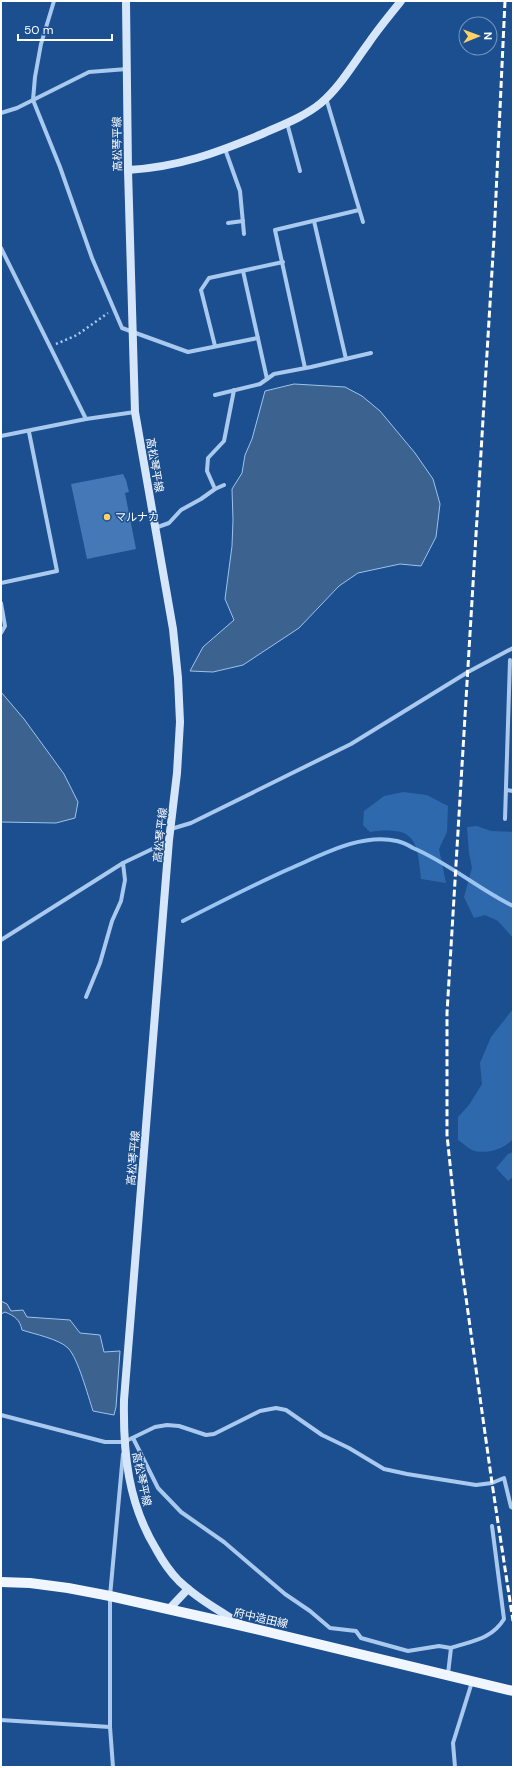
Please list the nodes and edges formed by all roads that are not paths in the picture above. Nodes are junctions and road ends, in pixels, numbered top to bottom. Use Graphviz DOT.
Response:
graph roads {
  1 [pos="54,1"];
  2 [pos="126,1"];
  3 [pos="401,1"];
  4 [pos="127,69"];
  5 [pos="326,98"];
  6 [pos="33,100"];
  7 [pos="1,113"];
  8 [pos="287,123"];
  9 [pos="225,149"];
  10 [pos="128,170"];
  11 [pos="300,171"];
  12 [pos="359,210"];
  13 [pos="243,221"];
  14 [pos="314,221"];
  15 [pos="363,222"];
  16 [pos="228,223"];
  17 [pos="244,234"];
  18 [pos="1,248"];
  19 [pos="283,262"];
  20 [pos="243,271"];
  21 [pos="133,333"];
  22 [pos="258,338"];
  23 [pos="215,346"];
  24 [pos="371,353"];
  25 [pos="346,359"];
  26 [pos="305,368"];
  27 [pos="267,379"];
  28 [pos="234,390"];
  29 [pos="215,394"];
  30 [pos="135,412"];
  31 [pos="86,419"];
  32 [pos="29,432"];
  33 [pos="1,436"];
  34 [pos="224,485"];
  35 [pos="215,489"];
  36 [pos="155,528"];
  37 [pos="1,583"];
  38 [pos="1,602"];
  39 [pos="1,633"];
  40 [pos="513,648"];
  41 [pos="510,660"];
  42 [pos="508,728"];
  43 [pos="513,728"];
  44 [pos="506,790"];
  45 [pos="513,791"];
  46 [pos="505,819"];
  47 [pos="171,829"];
  48 [pos="169,840"];
  49 [pos="123,863"];
  50 [pos="1,940"];
  51 [pos="86,996"];
  52 [pos="1,1415"];
  53 [pos="133,1438"];
  54 [pos="124,1442"];
  55 [pos="513,1508"];
  56 [pos="492,1526"];
  57 [pos="1,1582"];
  58 [pos="188,1589"];
  59 [pos="110,1596"];
  60 [pos="170,1609"];
  61 [pos="243,1626"];
  62 [pos="451,1648"];
  63 [pos="448,1674"];
  64 [pos="473,1680"];
  65 [pos="513,1690"];
  66 [pos="1,1720"];
  67 [pos="110,1727"];
  68 [pos="113,1767"];
  69 [pos="455,1767"];
  1 -- 6 [label="street"];
  2 -- 4 [label="main road, 高松琴平線"];
  3 -- 5 [label="main road"];
  4 -- 6 [label="street"];
  4 -- 10 [label="main road, 高松琴平線"];
  5 -- 8 [label="main road"];
  5 -- 12 [label="street"];
  6 -- 7 [label="street"];
  6 -- 21 [label="street"];
  8 -- 9 [label="main road"];
  8 -- 11 [label="street"];
  9 -- 10 [label="main road"];
  9 -- 13 [label="street"];
  10 -- 21 [label="main road, 高松琴平線"];
  12 -- 14 [label="street"];
  12 -- 15 [label="street"];
  13 -- 16 [label="street"];
  13 -- 17 [label="street"];
  14 -- 19 [label="street"];
  14 -- 25 [label="street"];
  18 -- 31 [label="street"];
  19 -- 20 [label="street"];
  19 -- 26 [label="street"];
  20 -- 22 [label="street"];
  20 -- 23 [label="street"];
  21 -- 23 [label="street"];
  21 -- 30 [label="main road, 高松琴平線"];
  22 -- 23 [label="street"];
  22 -- 27 [label="street"];
  24 -- 25 [label="street"];
  25 -- 26 [label="street"];
  26 -- 27 [label="street"];
  27 -- 28 [label="street"];
  28 -- 29 [label="street"];
  28 -- 35 [label="street"];
  30 -- 31 [label="street"];
  30 -- 36 [label="main road, 高松琴平線"];
  31 -- 32 [label="street"];
  32 -- 33 [label="street"];
  32 -- 37 [label="street"];
  34 -- 35 [label="street"];
  35 -- 36 [label="street"];
  36 -- 47 [label="main road, 高松琴平線"];
  38 -- 39 [label="street"];
  40 -- 47 [label="street"];
  41 -- 42 [label="street"];
  42 -- 43 [label="street"];
  42 -- 44 [label="street"];
  44 -- 45 [label="street"];
  44 -- 46 [label="street"];
  47 -- 48 [label="main road, 高松琴平線"];
  48 -- 49 [label="street"];
  48 -- 54 [label="main road, 高松琴平線"];
  49 -- 50 [label="street"];
  49 -- 51 [label="street"];
  52 -- 54 [label="street"];
  53 -- 54 [label="street"];
  53 -- 55 [label="street"];
  53 -- 62 [label="street"];
  54 -- 58 [label="main road, 高松琴平線"];
  54 -- 59 [label="street"];
  56 -- 62 [label="street"];
  57 -- 59 [label="main road, 府中造田線"];
  58 -- 60 [label="main road"];
  58 -- 61 [label="main road, 高松琴平線"];
  59 -- 60 [label="main road, 府中造田線"];
  59 -- 67 [label="street"];
  60 -- 61 [label="main road, 府中造田線"];
  61 -- 63 [label="main road, 府中造田線"];
  62 -- 63 [label="street"];
  63 -- 64 [label="main road, 府中造田線"];
  64 -- 65 [label="main road, 府中造田線"];
  64 -- 69 [label="street"];
  66 -- 67 [label="street"];
  67 -- 68 [label="street"];
}
